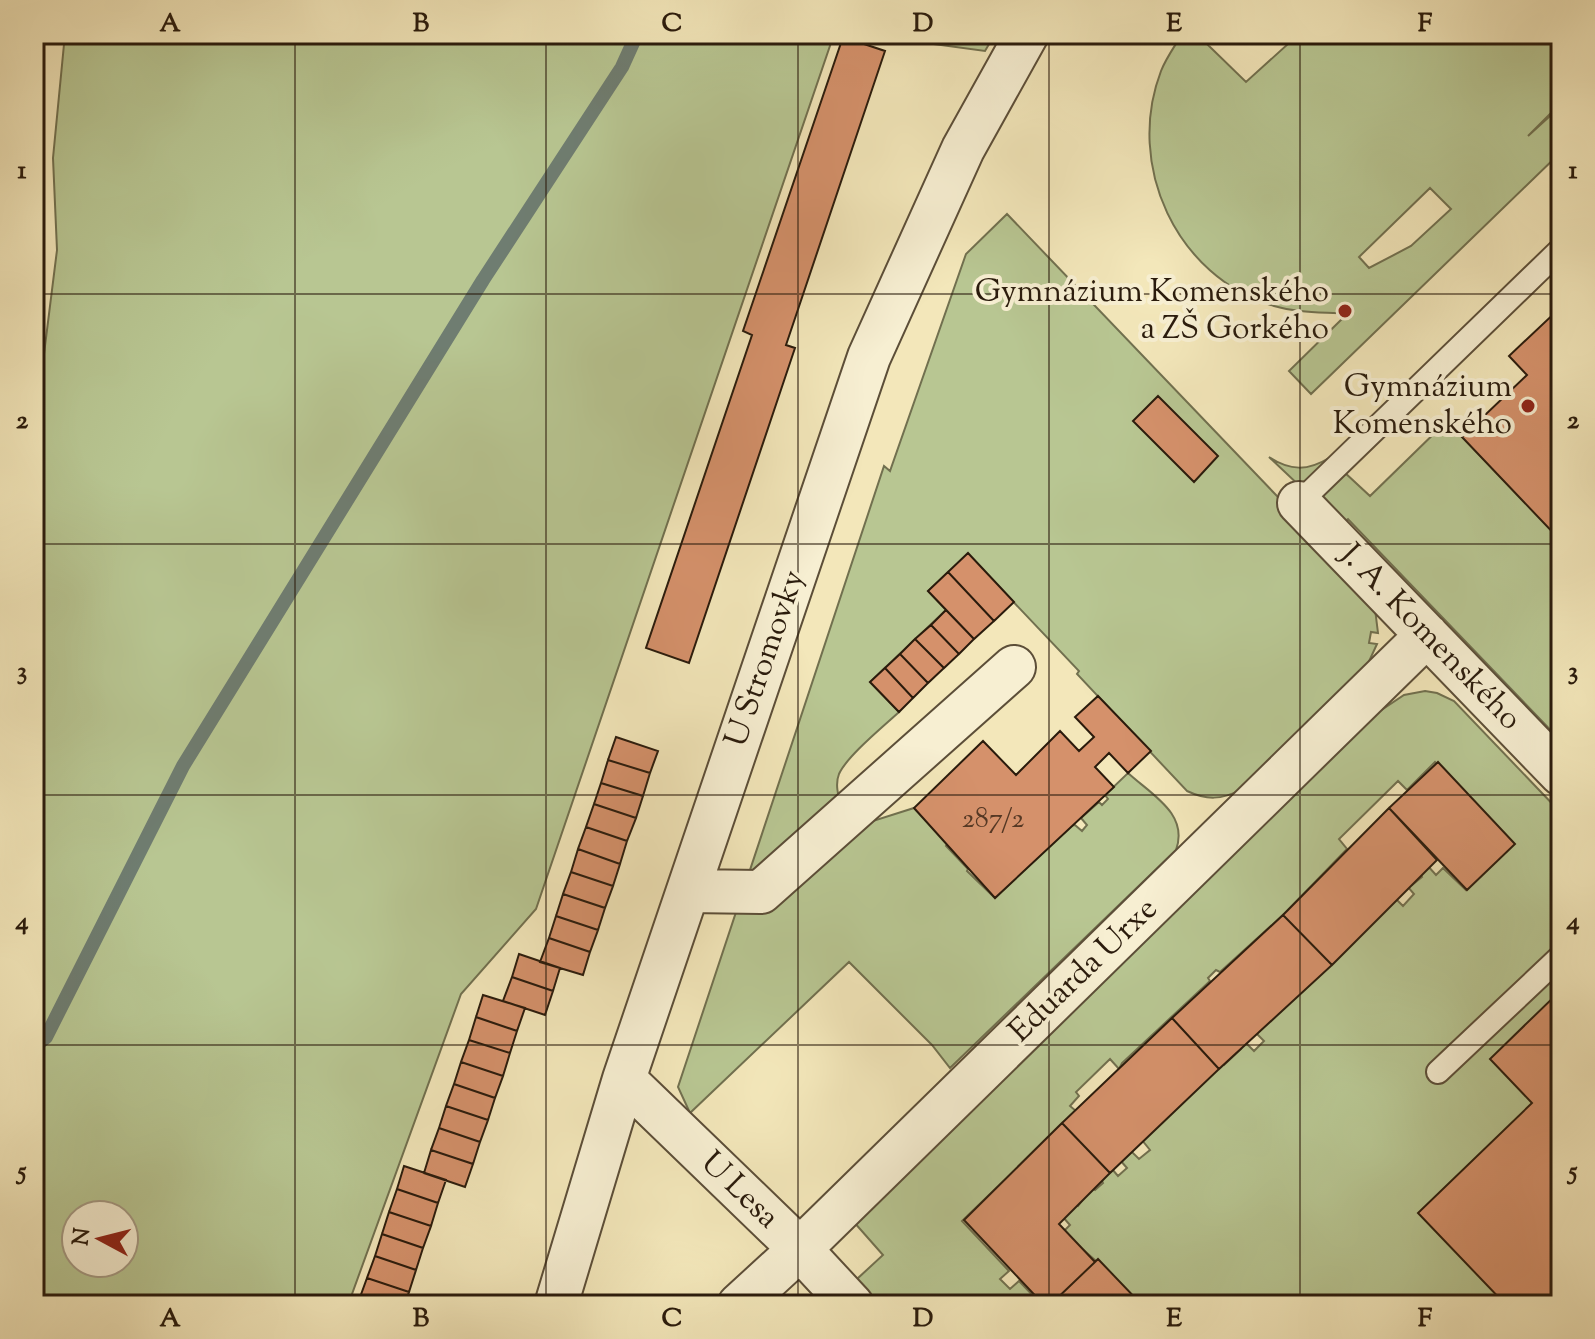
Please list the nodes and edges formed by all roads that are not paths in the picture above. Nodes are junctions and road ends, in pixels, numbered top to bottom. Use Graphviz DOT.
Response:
graph roads {
  1 [pos="1027,34"];
  2 [pos="1561,249"];
  3 [pos="1299,503"];
  4 [pos="1427,635"];
  5 [pos="1014,667"];
  6 [pos="1561,774"];
  7 [pos="688,891"];
  8 [pos="1561,956"];
  9 [pos="1438,1072"];
  10 [pos="624,1079"];
  11 [pos="800,1249"];
  12 [pos="556,1305"];
  13 [pos="739,1305"];
  14 [pos="852,1305"];
  1 -- 7 [label="street, U Stromovky"];
  2 -- 3 [label="lane"];
  3 -- 4 [label="street, J. A. Komenského"];
  4 -- 6 [label="street, J. A. Komenského"];
  4 -- 11 [label="street, Eduarda Urxe"];
  5 -- 7 [label="street"];
  7 -- 10 [label="street, U Stromovky"];
  8 -- 9 [label="lane"];
  10 -- 11 [label="street, U Lesa"];
  10 -- 12 [label="street, U Stromovky"];
  11 -- 13 [label="street, Eduarda Urxe"];
  11 -- 14 [label="street, U Lesa"];
}
